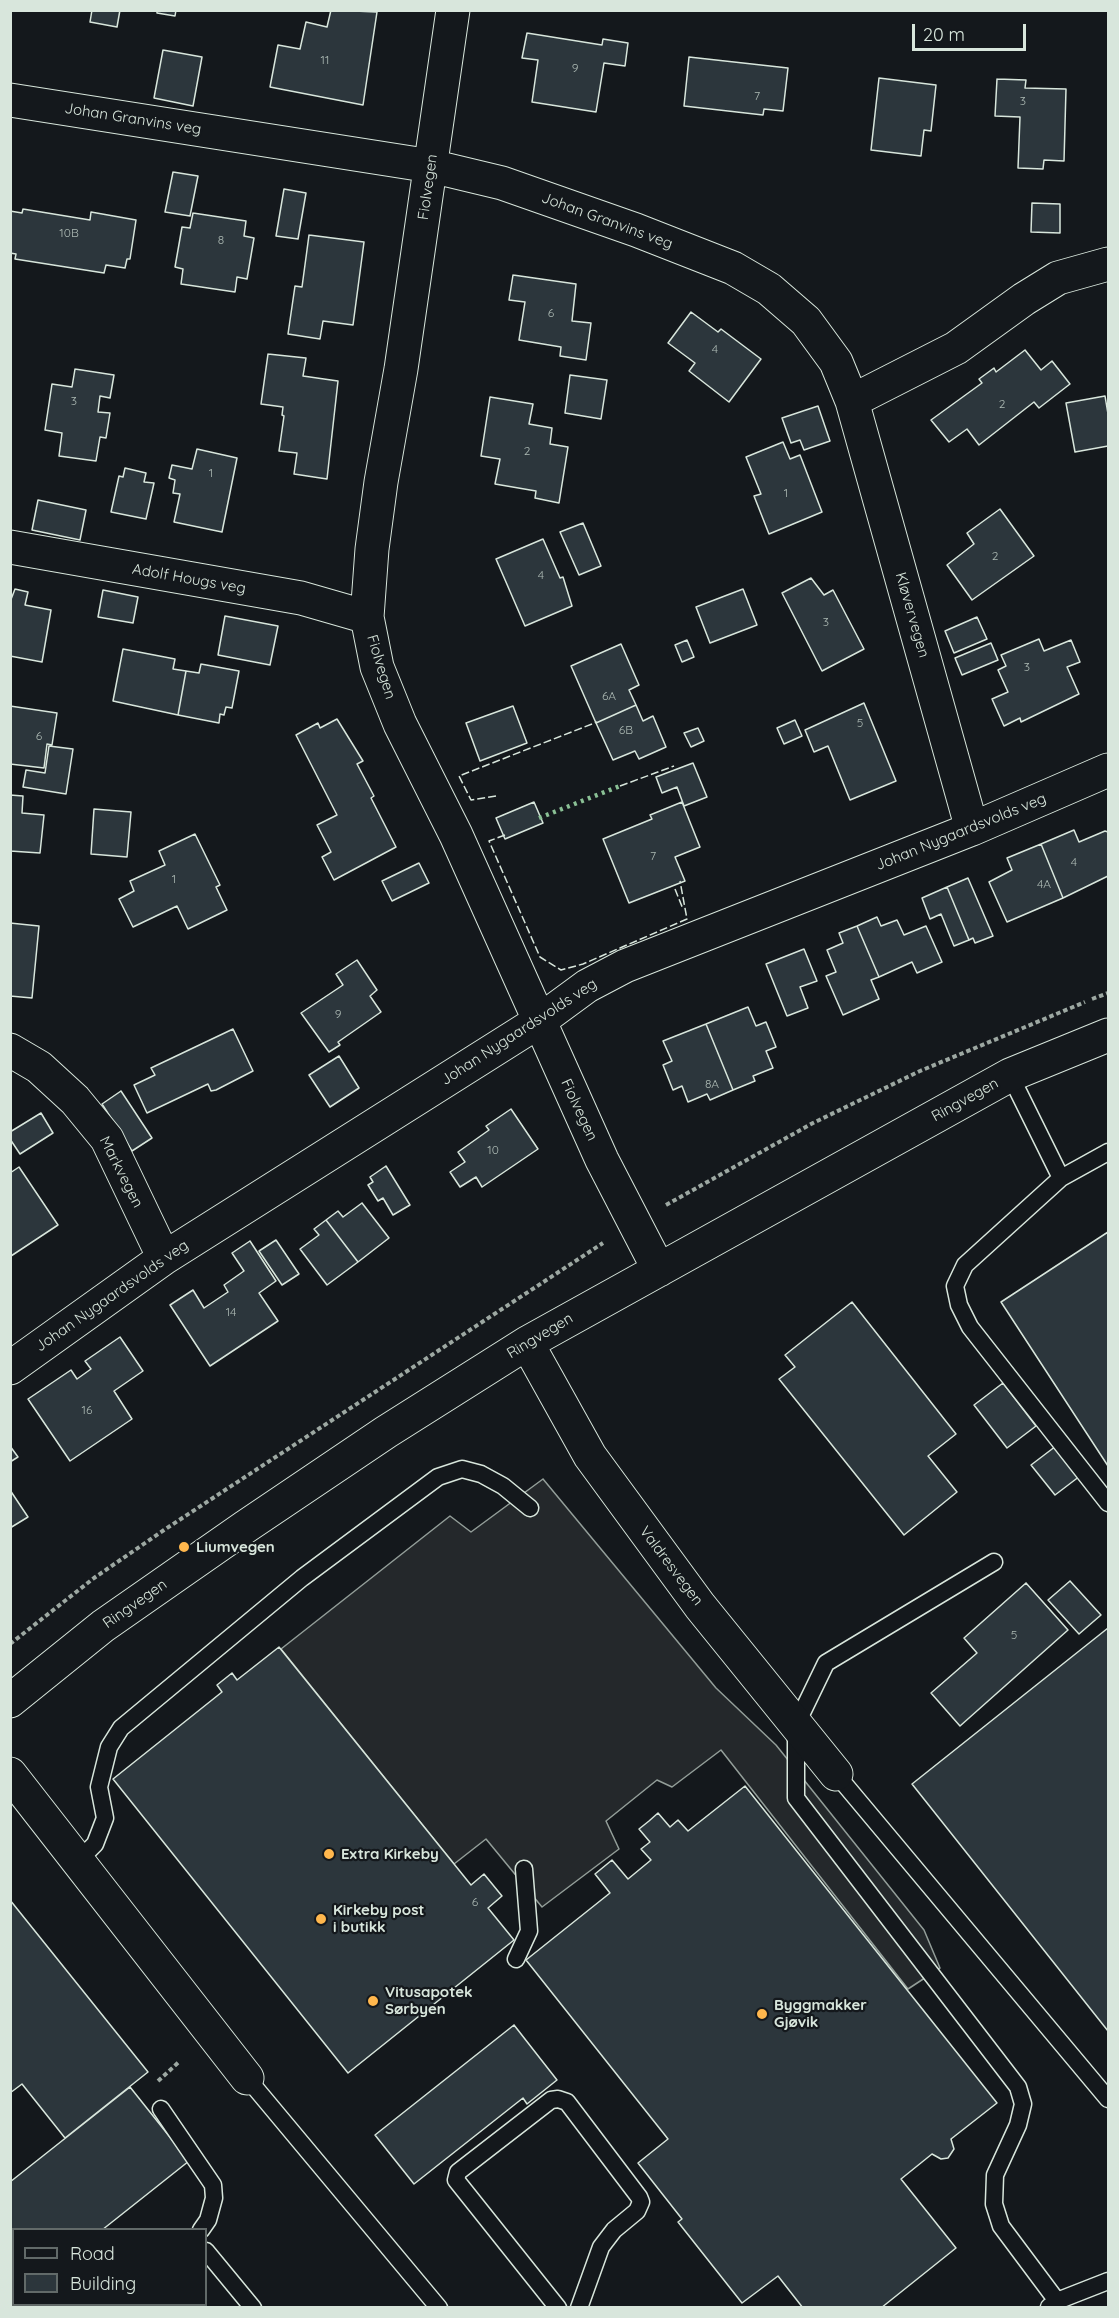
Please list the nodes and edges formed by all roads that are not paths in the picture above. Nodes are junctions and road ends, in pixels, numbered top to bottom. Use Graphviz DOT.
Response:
graph roads {
  1 [pos="453,10"];
  2 [pos="10,99"];
  3 [pos="431,166"];
  4 [pos="1108,264"];
  5 [pos="852,400"];
  6 [pos="10,548"];
  7 [pos="367,617"];
  8 [pos="1108,770"];
  9 [pos="972,829"];
  10 [pos="538,1022"];
  11 [pos="1108,1035"];
  12 [pos="10,1050"];
  13 [pos="1010,1075"];
  14 [pos="1108,1152"];
  15 [pos="1061,1178"];
  16 [pos="164,1258"];
  17 [pos="659,1270"];
  18 [pos="527,1343"];
  19 [pos="10,1368"];
  20 [pos="1108,1503"];
  21 [pos="530,1508"];
  22 [pos="994,1562"];
  23 [pos="10,1701"];
  24 [pos="796,1725"];
  25 [pos="10,1774"];
  26 [pos="836,1774"];
  27 [pos="78,1861"];
  28 [pos="524,1869"];
  29 [pos="516,1959"];
  30 [pos="247,2078"];
  31 [pos="1108,2099"];
  32 [pos="161,2109"];
  33 [pos="202,2228"];
  34 [pos="207,2252"];
  35 [pos="1108,2281"];
  36 [pos="1053,2304"];
  37 [pos="253,2307"];
  38 [pos="439,2307"];
  39 [pos="558,2307"];
  40 [pos="579,2307"];
  1 -- 3 [label="street, Fiolvegen"];
  2 -- 3 [label="street, Johan Granvins veg"];
  3 -- 5 [label="street, Johan Granvins veg"];
  3 -- 7 [label="street, Fiolvegen"];
  4 -- 5 [label="street"];
  5 -- 9 [label="street, Kløvervegen"];
  6 -- 7 [label="street, Adolf Hougs veg"];
  7 -- 10 [label="street, Fiolvegen"];
  8 -- 9 [label="street, Johan Nygaardsvolds veg"];
  9 -- 10 [label="street, Johan Nygaardsvolds veg"];
  10 -- 16 [label="street, Johan Nygaardsvolds veg"];
  10 -- 17 [label="street, Fiolvegen"];
  11 -- 13 [label="street, Ringvegen"];
  12 -- 16 [label="street, Markvegen"];
  13 -- 15 [label="lane"];
  13 -- 17 [label="street, Ringvegen"];
  14 -- 15 [label="lane"];
  15 -- 20 [label="lane"];
  16 -- 19 [label="street, Johan Nygaardsvolds veg"];
  17 -- 18 [label="street, Ringvegen"];
  18 -- 23 [label="street, Ringvegen"];
  18 -- 24 [label="street, Valdresvegen"];
  21 -- 27 [label="lane"];
  22 -- 24 [label="lane"];
  24 -- 26 [label="street, Valdresvegen"];
  24 -- 36 [label="lane"];
  25 -- 27 [label="street"];
  26 -- 31 [label="lane"];
  27 -- 30 [label="street"];
  28 -- 29 [label="lane"];
  30 -- 38 [label="lane"];
  32 -- 33 [label="lane"];
  34 -- 37 [label="lane"];
  35 -- 36 [label="lane"];
  39 -- 40 [label="lane"];
}
